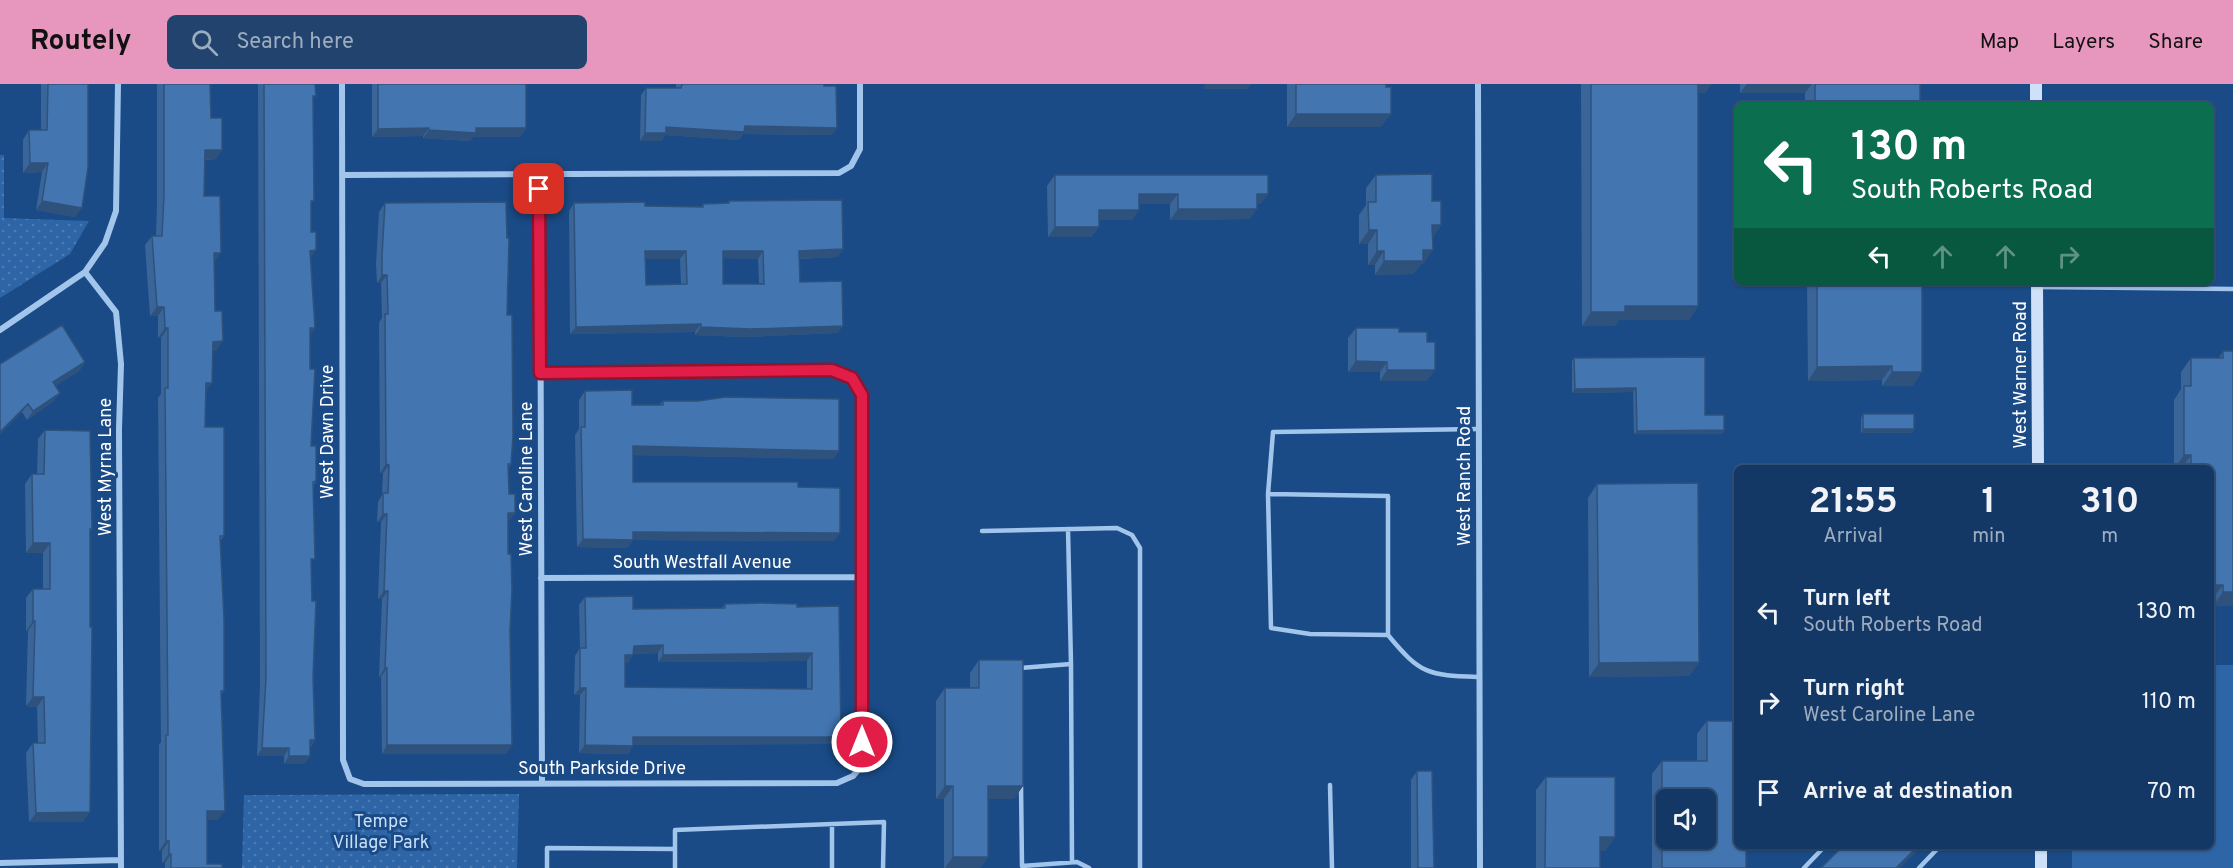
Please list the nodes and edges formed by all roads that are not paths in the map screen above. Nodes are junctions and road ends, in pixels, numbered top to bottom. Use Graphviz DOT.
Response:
graph roads {
  1 [pos="118,84"];
  2 [pos="342,84"];
  3 [pos="860,84"];
  4 [pos="1478,84"];
  5 [pos="2036,84"];
  6 [pos="2036,102"];
  7 [pos="342,175"];
  8 [pos="540,176"];
  9 [pos="85,272"];
  10 [pos="2037,285"];
  11 [pos="2076,285"];
  12 [pos="2233,289"];
  13 [pos="0,330"];
  14 [pos="540,373"];
  15 [pos="1479,429"];
  16 [pos="2038,465"];
  17 [pos="1268,494"];
  18 [pos="1068,529"];
  19 [pos="982,531"];
  20 [pos="863,577"];
  21 [pos="541,578"];
  22 [pos="1388,635"];
  23 [pos="1071,664"];
  24 [pos="1479,677"];
  25 [pos="1020,678"];
  26 [pos="1021,772"];
  27 [pos="350,779"];
  28 [pos="542,783"];
  29 [pos="1330,785"];
  30 [pos="832,825"];
  31 [pos="675,849"];
  32 [pos="1822,849"];
  33 [pos="1937,849"];
  34 [pos="2041,849"];
  35 [pos="121,860"];
  36 [pos="1072,862"];
  37 [pos="0,863"];
  38 [pos="121,868"];
  39 [pos="547,868"];
  40 [pos="675,868"];
  41 [pos="832,868"];
  42 [pos="883,868"];
  43 [pos="1089,868"];
  44 [pos="1140,868"];
  45 [pos="1332,868"];
  46 [pos="1480,868"];
  47 [pos="1804,868"];
  48 [pos="1919,868"];
  49 [pos="2041,868"];
  1 -- 9 [label="street"];
  2 -- 7 [label="street, West Dawn Drive"];
  3 -- 8 [label="street"];
  4 -- 15 [label="street, West Ranch Road"];
  5 -- 6 [label="main road"];
  7 -- 8 [label="street"];
  7 -- 27 [label="street, West Dawn Drive"];
  8 -- 14 [label="street, West Caroline Lane"];
  9 -- 13 [label="street"];
  9 -- 35 [label="street, West Myrna Lane"];
  10 -- 16 [label="main road, West Warner Road"];
  11 -- 12 [label="lane"];
  14 -- 20 [label="street"];
  14 -- 21 [label="street, West Caroline Lane"];
  15 -- 17 [label="lane"];
  15 -- 24 [label="street, West Ranch Road"];
  17 -- 22 [label="lane"];
  17 -- 22 [label="lane"];
  18 -- 19 [label="lane"];
  18 -- 23 [label="lane"];
  18 -- 44 [label="lane"];
  20 -- 21 [label="street, South Westfall Avenue"];
  20 -- 28 [label="street, South Parkside Drive"];
  21 -- 28 [label="street, West Caroline Lane"];
  22 -- 24 [label="lane"];
  23 -- 25 [label="lane"];
  23 -- 36 [label="lane"];
  24 -- 46 [label="street, West Ranch Road"];
  26 -- 36 [label="lane"];
  27 -- 28 [label="street, South Parkside Drive"];
  29 -- 45 [label="lane"];
  30 -- 31 [label="lane"];
  30 -- 41 [label="lane"];
  30 -- 42 [label="lane"];
  31 -- 39 [label="lane"];
  31 -- 40 [label="lane"];
  32 -- 47 [label="lane"];
  33 -- 48 [label="lane"];
  34 -- 49 [label="main road"];
  35 -- 37 [label="street"];
  35 -- 38 [label="street, West Myrna Lane"];
  36 -- 43 [label="lane"];
}
